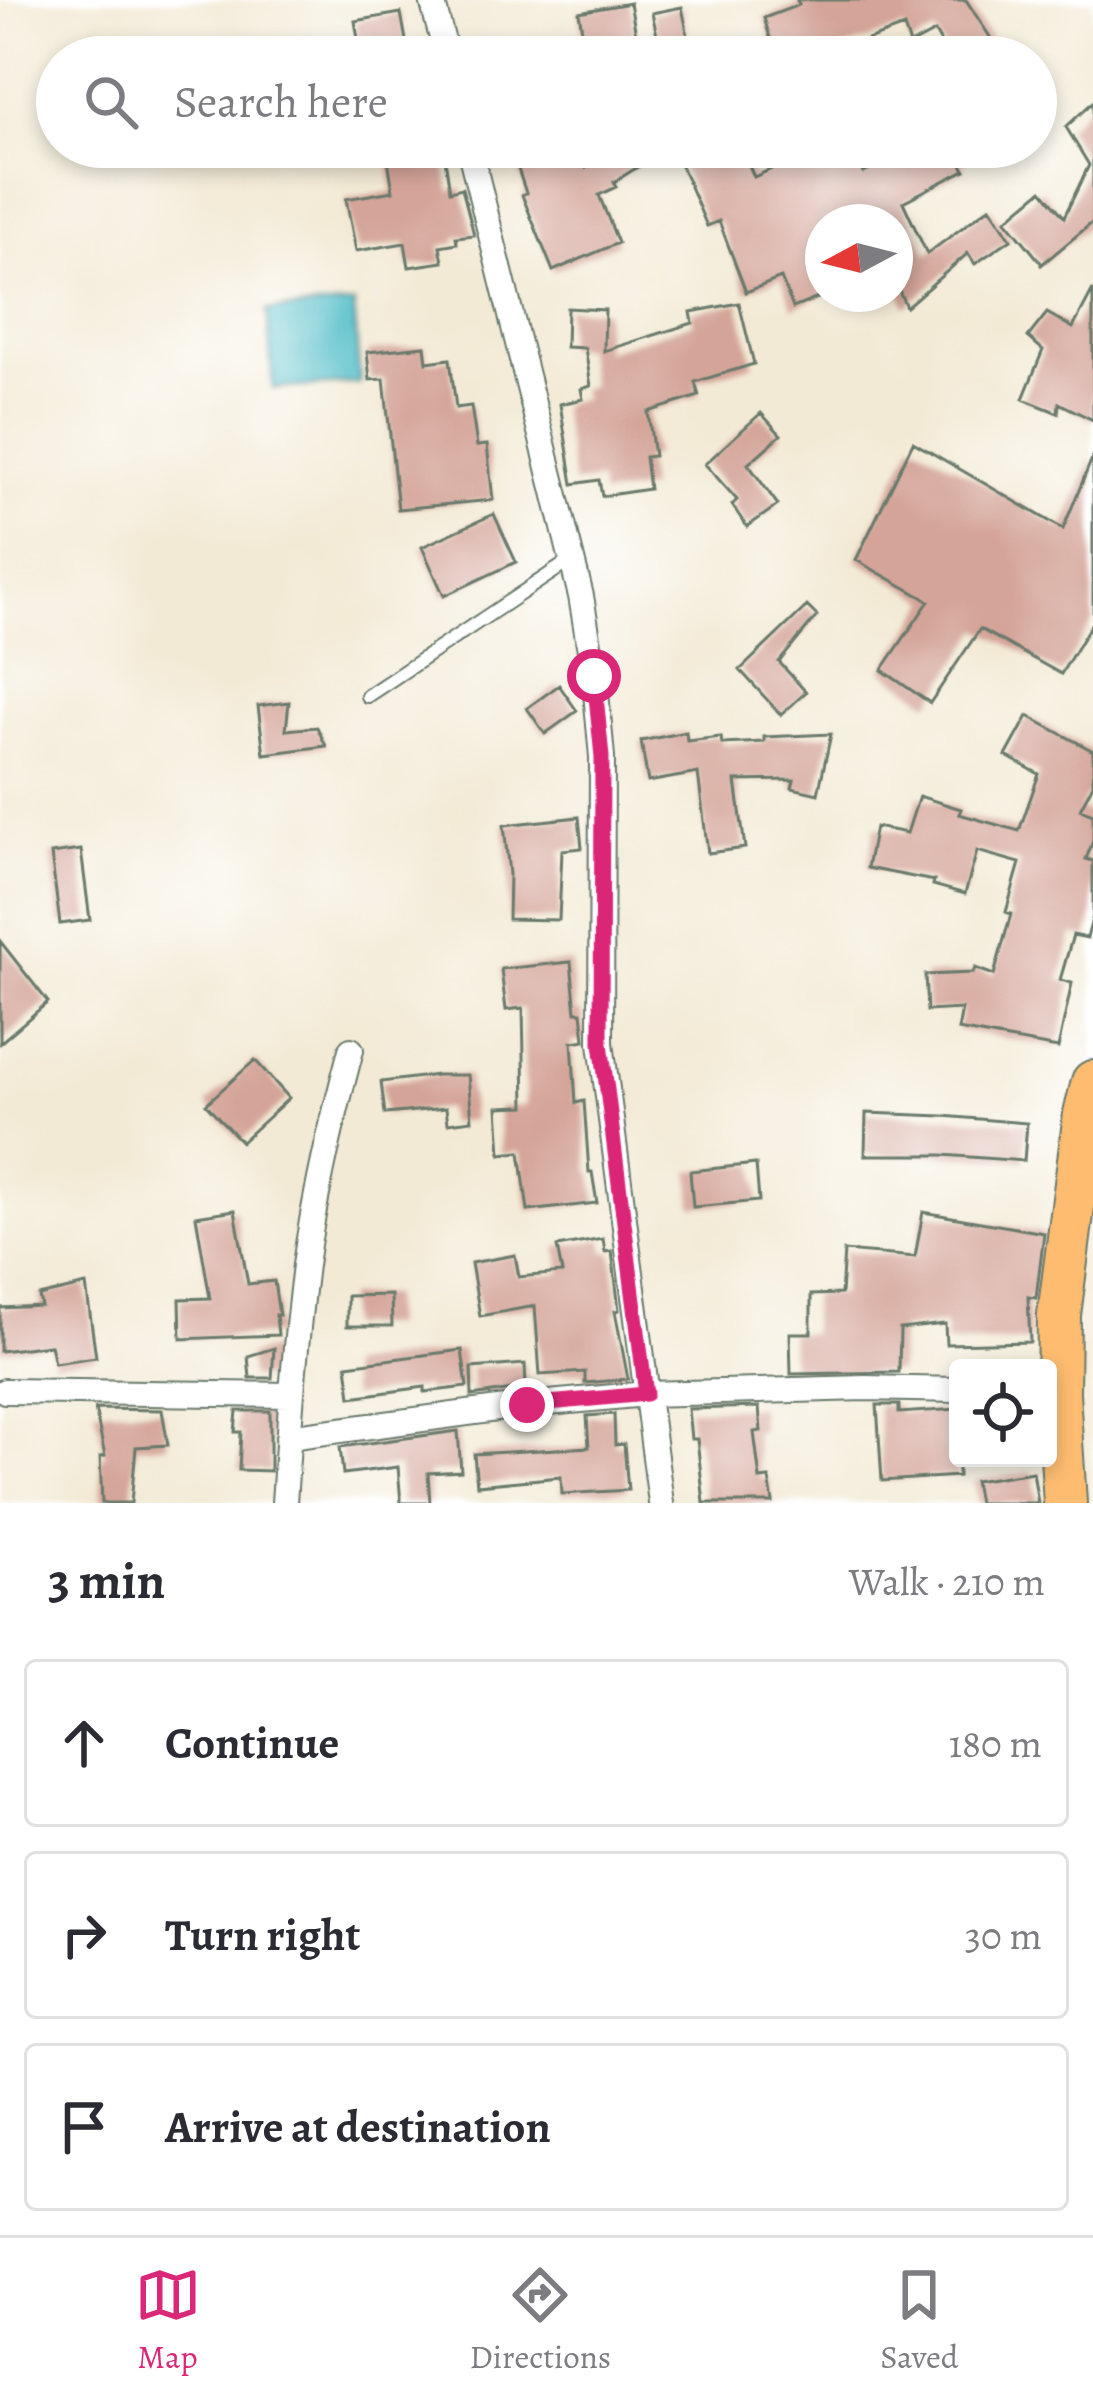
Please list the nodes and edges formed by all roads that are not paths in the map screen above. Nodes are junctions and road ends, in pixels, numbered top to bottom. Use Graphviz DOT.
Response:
graph roads {
  1 [pos="432,0"];
  2 [pos="441,36"];
  3 [pos="474,168"];
  4 [pos="572,560"];
  5 [pos="367,696"];
  6 [pos="351,1050"];
  7 [pos="1093,1082"];
  8 [pos="1056,1359"];
  9 [pos="4,1390"];
  10 [pos="949,1390"];
  11 [pos="646,1394"];
  12 [pos="291,1396"];
  13 [pos="1057,1430"];
  14 [pos="288,1437"];
  15 [pos="284,1503"];
  16 [pos="661,1503"];
  17 [pos="1065,1503"];
  1 -- 2 [label="street"];
  3 -- 4 [label="street"];
  4 -- 5 [label="lane"];
  4 -- 11 [label="street"];
  6 -- 12 [label="street"];
  7 -- 8 [label="highway"];
  9 -- 12 [label="street"];
  10 -- 11 [label="street"];
  11 -- 14 [label="street"];
  11 -- 16 [label="street"];
  12 -- 14 [label="street"];
  13 -- 17 [label="highway"];
  14 -- 15 [label="street"];
}
